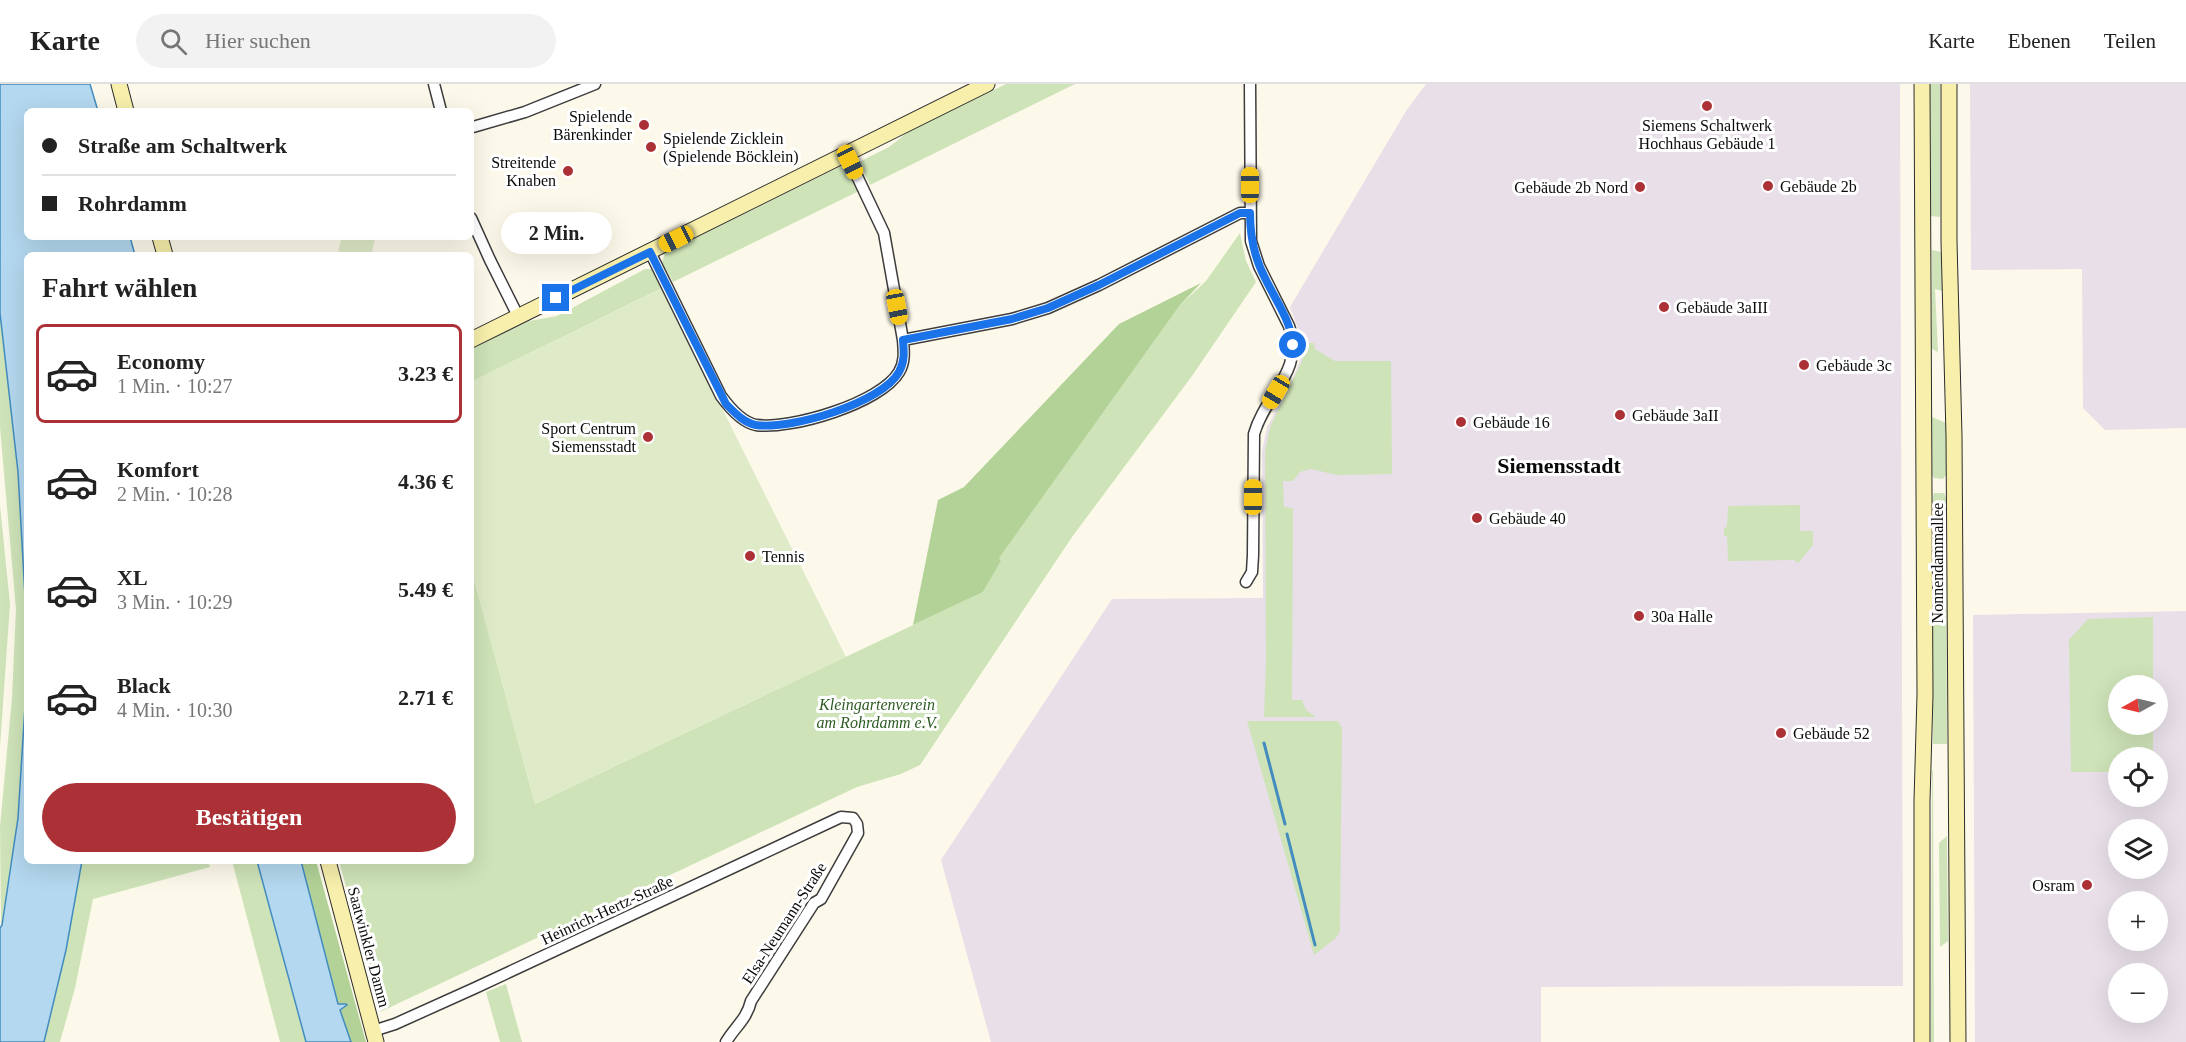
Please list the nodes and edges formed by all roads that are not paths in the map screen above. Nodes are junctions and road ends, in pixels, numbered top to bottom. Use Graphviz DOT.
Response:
graph roads {
  1 [pos="118,84"];
  2 [pos="434,84"];
  3 [pos="595,84"];
  4 [pos="987,84"];
  5 [pos="1251,84"];
  6 [pos="1922,84"];
  7 [pos="1949,84"];
  8 [pos="125,108"];
  9 [pos="440,108"];
  10 [pos="474,127"];
  11 [pos="847,155"];
  12 [pos="1250,213"];
  13 [pos="474,225"];
  14 [pos="650,252"];
  15 [pos="518,316"];
  16 [pos="474,338"];
  17 [pos="903,340"];
  18 [pos="1246,582"];
  19 [pos="853,818"];
  20 [pos="329,864"];
  21 [pos="375,1037"];
  22 [pos="726,1042"];
  23 [pos="1922,1042"];
  24 [pos="1958,1042"];
  1 -- 8 [label="main road"];
  2 -- 9 [label="street"];
  3 -- 10 [label="street"];
  4 -- 11 [label="main road"];
  5 -- 12 [label="street"];
  6 -- 23 [label="main road, Nonnendammallee"];
  7 -- 24 [label="main road, Nonnendammallee"];
  11 -- 14 [label="main road"];
  11 -- 17 [label="street"];
  12 -- 17 [label="street"];
  12 -- 18 [label="street"];
  13 -- 15 [label="street"];
  14 -- 15 [label="main road"];
  14 -- 17 [label="street"];
  15 -- 16 [label="main road"];
  19 -- 21 [label="street, Heinrich-Hertz-Straße"];
  19 -- 22 [label="street, Elsa-Neumann-Straße"];
  20 -- 21 [label="main road, Saatwinkler Damm"];
}
